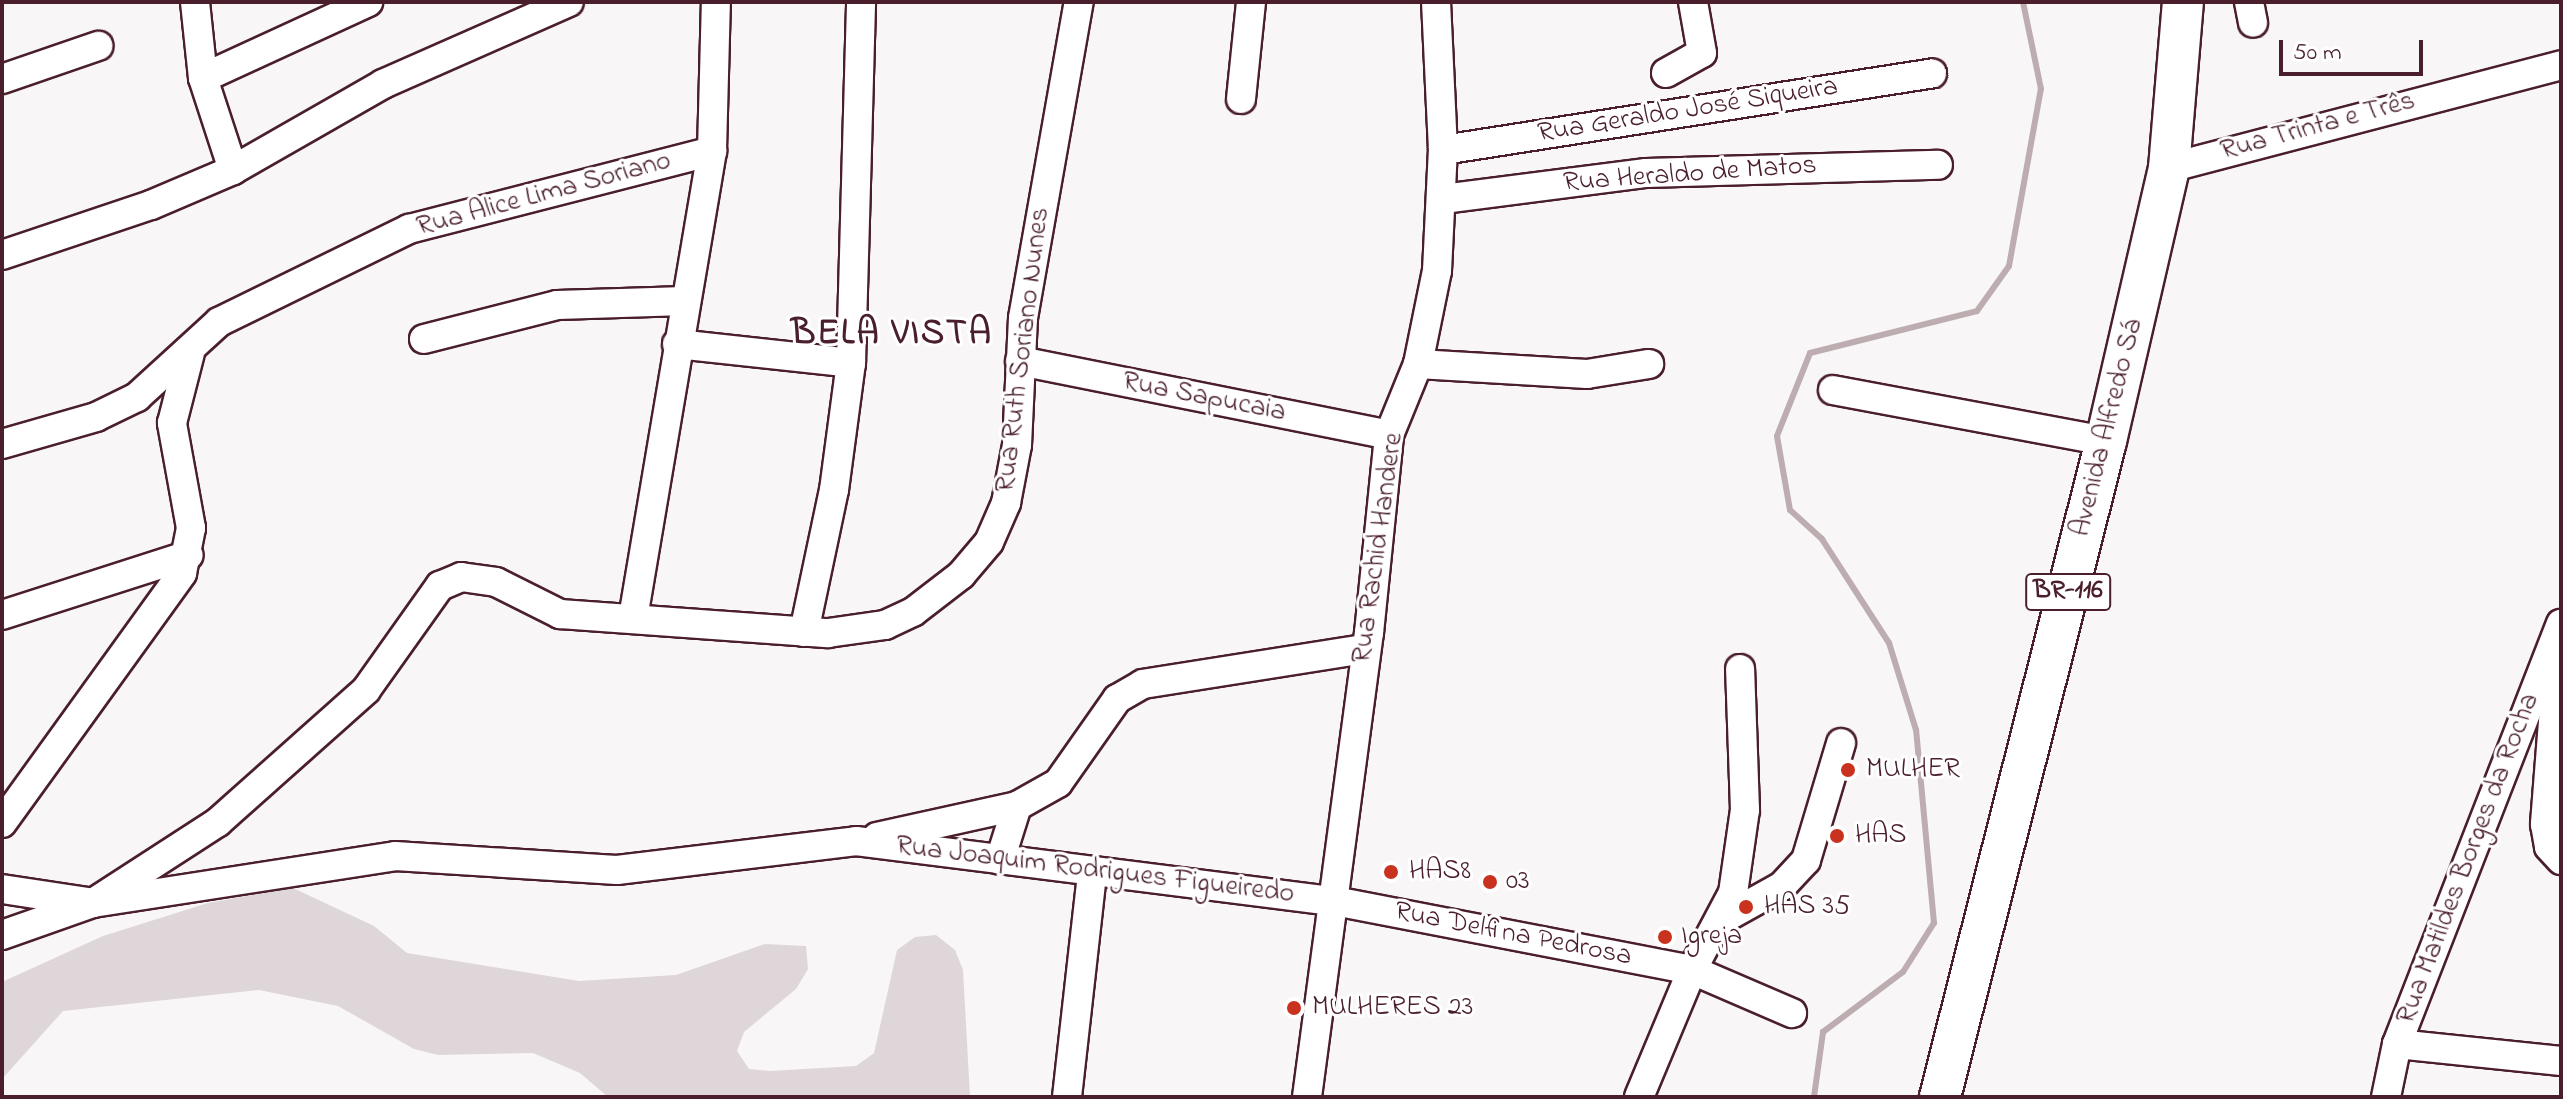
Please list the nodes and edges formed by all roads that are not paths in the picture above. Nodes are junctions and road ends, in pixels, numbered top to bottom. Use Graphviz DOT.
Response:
graph roads {
  1 [pos="195,2"];
  2 [pos="368,2"];
  3 [pos="569,2"];
  4 [pos="716,2"];
  5 [pos="861,2"];
  6 [pos="1079,2"];
  7 [pos="1251,2"];
  8 [pos="1436,2"];
  9 [pos="1694,2"];
  10 [pos="2167,2"];
  11 [pos="2183,2"];
  12 [pos="518,13"];
  13 [pos="98,46"];
  14 [pos="2561,65"];
  15 [pos="1666,73"];
  16 [pos="1932,73"];
  17 [pos="203,78"];
  18 [pos="2,79"];
  19 [pos="2177,82"];
  20 [pos="1241,99"];
  21 [pos="1443,150"];
  22 [pos="712,151"];
  23 [pos="1938,165"];
  24 [pos="2169,168"];
  25 [pos="233,170"];
  26 [pos="1443,199"];
  27 [pos="2,255"];
  28 [pos="685,301"];
  29 [pos="424,339"];
  30 [pos="193,344"];
  31 [pos="677,344"];
  32 [pos="1020,361"];
  33 [pos="851,363"];
  34 [pos="1418,364"];
  35 [pos="1649,364"];
  36 [pos="1833,390"];
  37 [pos="1389,435"];
  38 [pos="2106,441"];
  39 [pos="2,444"];
  40 [pos="189,555"];
  41 [pos="2,615"];
  42 [pos="633,618"];
  43 [pos="2561,624"];
  44 [pos="804,632"];
  45 [pos="1365,649"];
  46 [pos="1740,669"];
  47 [pos="1841,743"];
  48 [pos="1017,806"];
  49 [pos="2,823"];
  50 [pos="856,841"];
  51 [pos="1000,860"];
  52 [pos="2561,860"];
  53 [pos="1092,874"];
  54 [pos="2,889"];
  55 [pos="1334,901"];
  56 [pos="93,903"];
  57 [pos="1721,920"];
  58 [pos="2,935"];
  59 [pos="1692,970"];
  60 [pos="1792,1013"];
  61 [pos="2397,1044"];
  62 [pos="2561,1061"];
  63 [pos="1067,1097"];
  64 [pos="1307,1097"];
  65 [pos="1639,1097"];
  66 [pos="1940,1097"];
  67 [pos="2386,1097"];
  1 -- 17 [label="street"];
  2 -- 17 [label="street"];
  3 -- 12 [label="street"];
  4 -- 22 [label="street"];
  5 -- 33 [label="street"];
  6 -- 32 [label="street, Rua Ruth Soriano Nunes"];
  7 -- 20 [label="street"];
  8 -- 21 [label="street, Rua Rachid Handere"];
  9 -- 15 [label="street"];
  10 -- 19 [label="highway, Avenida Alfredo Sá / BR-116"];
  11 -- 19 [label="highway, Avenida Alfredo Sá / BR-116"];
  12 -- 25 [label="street"];
  13 -- 18 [label="street"];
  14 -- 24 [label="street, Rua Trinta e Três"];
  16 -- 21 [label="street, Rua Geraldo José Siqueira"];
  17 -- 25 [label="street"];
  19 -- 24 [label="highway, Avenida Alfredo Sá / BR-116"];
  21 -- 26 [label="street, Rua Rachid Handere"];
  22 -- 28 [label="street"];
  22 -- 30 [label="street, Rua Alice Lima Soriano"];
  23 -- 26 [label="street, Rua Heraldo de Matos"];
  24 -- 38 [label="highway, Avenida Alfredo Sá / BR-116"];
  25 -- 27 [label="street"];
  26 -- 34 [label="street, Rua Rachid Handere"];
  28 -- 29 [label="street"];
  28 -- 31 [label="street"];
  30 -- 39 [label="street, Rua Alice Lima Soriano"];
  30 -- 40 [label="street"];
  31 -- 33 [label="street"];
  31 -- 42 [label="street"];
  32 -- 37 [label="street, Rua Sapucaia"];
  32 -- 44 [label="street, Rua Ruth Soriano Nunes"];
  33 -- 44 [label="street"];
  34 -- 35 [label="street"];
  34 -- 37 [label="street, Rua Rachid Handere"];
  36 -- 38 [label="street"];
  37 -- 45 [label="street, Rua Rachid Handere"];
  38 -- 66 [label="highway, Avenida Alfredo Sá / BR-116"];
  40 -- 41 [label="street"];
  40 -- 49 [label="street"];
  42 -- 44 [label="street, Rua Ruth Soriano Nunes"];
  42 -- 56 [label="street, Rua Ruth Soriano Nunes"];
  43 -- 52 [label="street"];
  43 -- 61 [label="street, Rua Matildes Borges da Rocha"];
  45 -- 48 [label="street, Rua Joaquim Rodrigues Figueiredo"];
  45 -- 55 [label="street, Rua Rachid Handere"];
  46 -- 57 [label="street"];
  47 -- 57 [label="street"];
  48 -- 50 [label="street, Rua Joaquim Rodrigues Figueiredo"];
  48 -- 51 [label="street"];
  50 -- 51 [label="street, Rua Joaquim Rodrigues Figueiredo"];
  50 -- 56 [label="street, Rua Joaquim Rodrigues Figueiredo"];
  51 -- 53 [label="street, Rua Joaquim Rodrigues Figueiredo"];
  53 -- 55 [label="street, Rua Joaquim Rodrigues Figueiredo"];
  53 -- 63 [label="street"];
  54 -- 56 [label="street"];
  55 -- 59 [label="street, Rua Delfina Pedrosa"];
  55 -- 64 [label="street, Rua Rachid Handere"];
  56 -- 58 [label="street, Rua Ruth Soriano Nunes"];
  57 -- 59 [label="street"];
  59 -- 60 [label="street, Rua Delfina Pedrosa"];
  59 -- 65 [label="street"];
  61 -- 62 [label="street"];
  61 -- 67 [label="street, Rua Matildes Borges da Rocha"];
}
